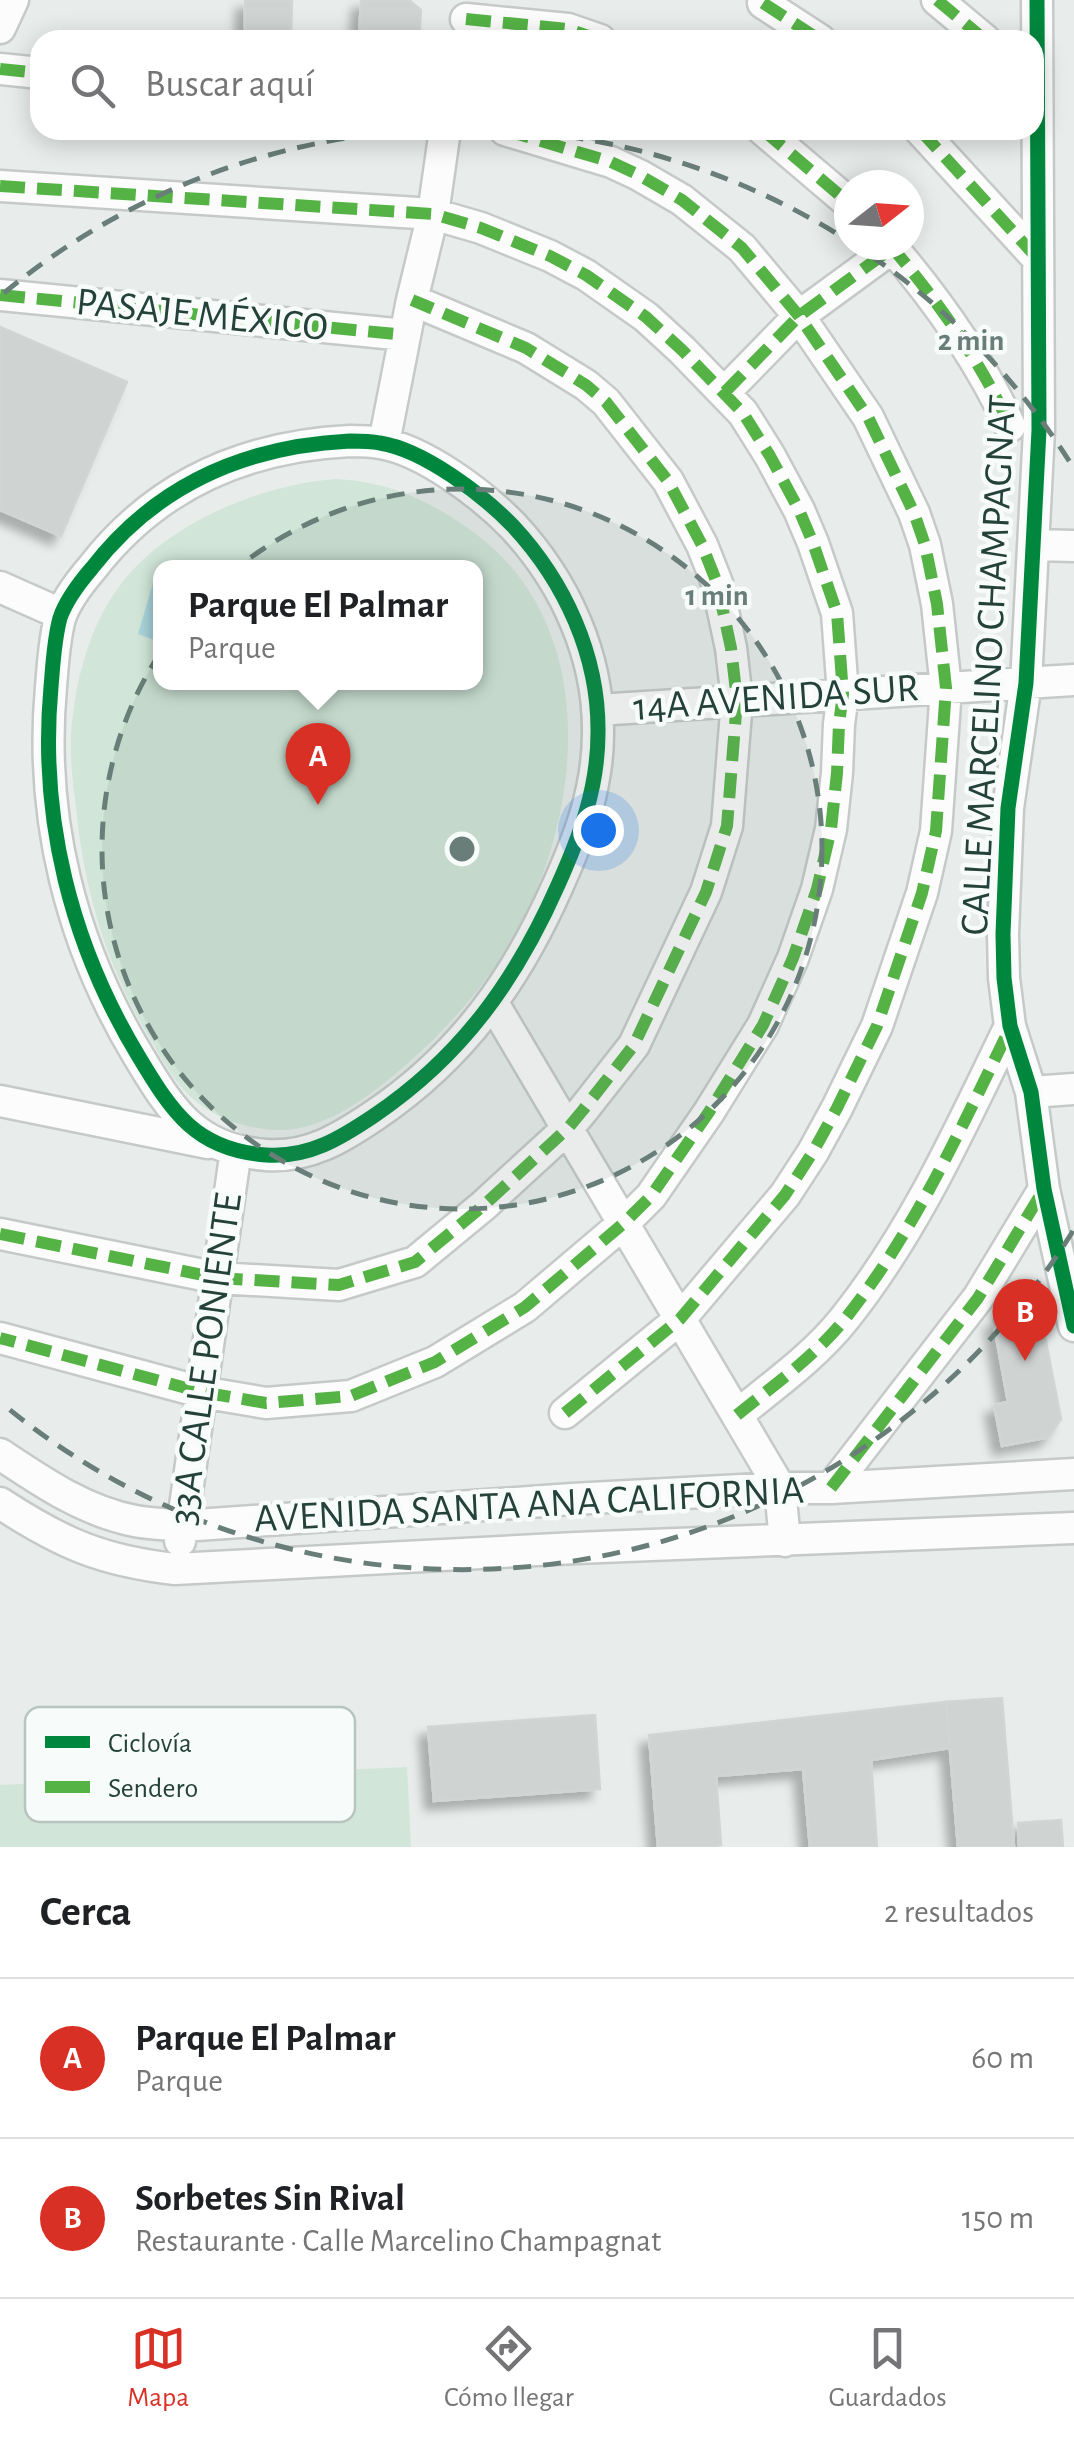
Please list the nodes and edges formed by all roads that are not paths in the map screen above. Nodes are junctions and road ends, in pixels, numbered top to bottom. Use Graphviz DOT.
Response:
graph roads {
  1 [pos="13,0"];
  2 [pos="936,0"];
  3 [pos="1036,0"];
  4 [pos="763,3"];
  5 [pos="464,20"];
  6 [pos="0,28"];
  7 [pos="568,30"];
  8 [pos="805,30"];
  9 [pos="974,30"];
  10 [pos="1036,30"];
  11 [pos="0,69"];
  12 [pos="30,72"];
  13 [pos="444,140"];
  14 [pos="537,140"];
  15 [pos="775,140"];
  16 [pos="929,140"];
  17 [pos="1037,140"];
  18 [pos="0,186"];
  19 [pos="834,191"];
  20 [pos="433,214"];
  21 [pos="873,260"];
  22 [pos="902,260"];
  23 [pos="1038,260"];
  24 [pos="0,295"];
  25 [pos="412,300"];
  26 [pos="799,316"];
  27 [pos="405,335"];
  28 [pos="725,392"];
  29 [pos="1010,426"];
  30 [pos="384,443"];
  31 [pos="1034,545"];
  32 [pos="1074,546"];
  33 [pos="0,587"];
  34 [pos="61,614"];
  35 [pos="1074,680"];
  36 [pos="1026,683"];
  37 [pos="946,688"];
  38 [pos="843,694"];
  39 [pos="737,700"];
  40 [pos="597,710"];
  41 [pos="494,1003"];
  42 [pos="1010,1026"];
  43 [pos="1074,1089"];
  44 [pos="1031,1092"];
  45 [pos="0,1101"];
  46 [pos="568,1128"];
  47 [pos="231,1148"];
  48 [pos="1044,1189"];
  49 [pos="624,1223"];
  50 [pos="0,1234"];
  51 [pos="218,1278"];
  52 [pos="680,1319"];
  53 [pos="1074,1326"];
  54 [pos="0,1338"];
  55 [pos="201,1392"];
  56 [pos="565,1413"];
  57 [pos="736,1414"];
  58 [pos="0,1454"];
  59 [pos="1074,1474"];
  60 [pos="780,1488"];
  61 [pos="831,1488"];
  62 [pos="572,1499"];
  63 [pos="0,1503"];
  64 [pos="182,1526"];
  65 [pos="1074,1528"];
  66 [pos="785,1541"];
  67 [pos="576,1548"];
  68 [pos="176,1569"];
  1 -- 6 [label="street"];
  2 -- 9 [label="street"];
  3 -- 10 [label="street, CALLE MARCELINO CHAMPAGNAT"];
  4 -- 8 [label="street"];
  5 -- 7 [label="street"];
  11 -- 12 [label="street"];
  13 -- 20 [label="street"];
  14 -- 26 [label="street"];
  15 -- 19 [label="street"];
  16 -- 23 [label="street"];
  17 -- 23 [label="street, CALLE MARCELINO CHAMPAGNAT"];
  18 -- 20 [label="street"];
  20 -- 25 [label="street"];
  20 -- 28 [label="street"];
  21 -- 26 [label="street"];
  22 -- 29 [label="street"];
  23 -- 31 [label="street, CALLE MARCELINO CHAMPAGNAT"];
  24 -- 27 [label="street, PASAJE MÉXICO"];
  25 -- 27 [label="street"];
  25 -- 39 [label="street"];
  26 -- 28 [label="street"];
  26 -- 37 [label="street"];
  27 -- 30 [label="street"];
  28 -- 38 [label="street"];
  30 -- 34 [label="street"];
  30 -- 40 [label="street"];
  31 -- 32 [label="street"];
  31 -- 36 [label="street, CALLE MARCELINO CHAMPAGNAT"];
  33 -- 34 [label="street"];
  34 -- 47 [label="street"];
  35 -- 36 [label="street, 14A AVENIDA SUR"];
  36 -- 37 [label="street, 14A AVENIDA SUR"];
  36 -- 42 [label="street, CALLE MARCELINO CHAMPAGNAT"];
  37 -- 38 [label="street, 14A AVENIDA SUR"];
  37 -- 52 [label="street"];
  38 -- 39 [label="street, 14A AVENIDA SUR"];
  38 -- 49 [label="street"];
  39 -- 40 [label="street, 14A AVENIDA SUR"];
  39 -- 46 [label="street"];
  40 -- 41 [label="street"];
  41 -- 46 [label="street"];
  41 -- 47 [label="street"];
  42 -- 44 [label="street, CALLE MARCELINO CHAMPAGNAT"];
  42 -- 57 [label="street"];
  43 -- 44 [label="street"];
  44 -- 48 [label="street, CALLE MARCELINO CHAMPAGNAT"];
  45 -- 47 [label="street"];
  46 -- 49 [label="street"];
  46 -- 51 [label="street"];
  47 -- 51 [label="street, 33A CALLE PONIENTE"];
  48 -- 53 [label="street, CALLE MARCELINO CHAMPAGNAT"];
  48 -- 61 [label="street"];
  49 -- 52 [label="street"];
  49 -- 55 [label="street"];
  50 -- 51 [label="street"];
  51 -- 55 [label="street, 33A CALLE PONIENTE"];
  52 -- 56 [label="street"];
  52 -- 57 [label="street"];
  54 -- 55 [label="street"];
  55 -- 64 [label="street, 33A CALLE PONIENTE"];
  57 -- 60 [label="street"];
  58 -- 64 [label="street, AVENIDA SANTA ANA CALIFORNIA"];
  59 -- 61 [label="street, AVENIDA SANTA ANA CALIFORNIA"];
  60 -- 61 [label="street, AVENIDA SANTA ANA CALIFORNIA"];
  60 -- 62 [label="street, AVENIDA SANTA ANA CALIFORNIA"];
  60 -- 66 [label="street"];
  62 -- 64 [label="street, AVENIDA SANTA ANA CALIFORNIA"];
  62 -- 67 [label="street"];
  63 -- 68 [label="street, AVENIDA SANTA ANA CALIFORNIA"];
  64 -- 68 [label="street, 33A CALLE PONIENTE"];
  65 -- 66 [label="street, AVENIDA SANTA ANA CALIFORNIA"];
  66 -- 67 [label="street, AVENIDA SANTA ANA CALIFORNIA"];
  67 -- 68 [label="street, AVENIDA SANTA ANA CALIFORNIA"];
}
